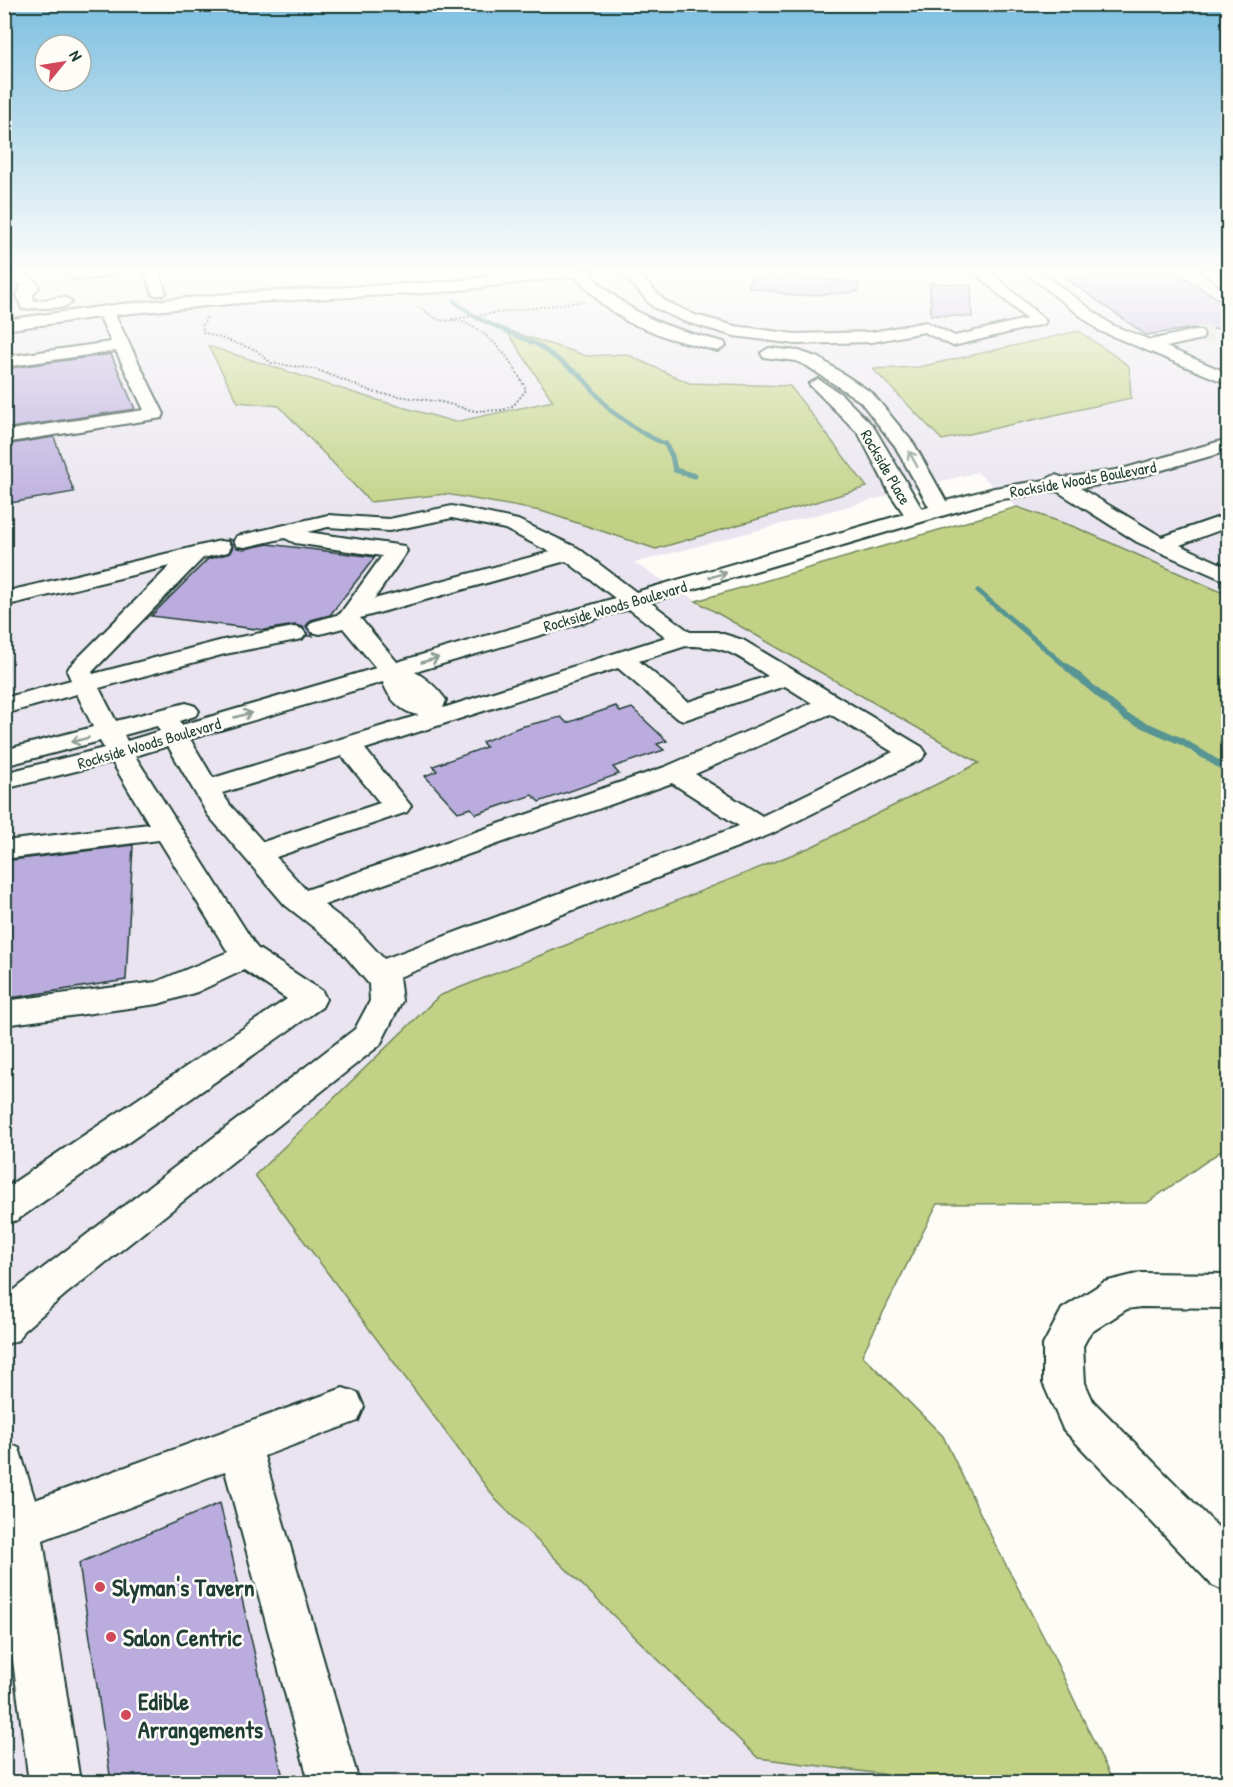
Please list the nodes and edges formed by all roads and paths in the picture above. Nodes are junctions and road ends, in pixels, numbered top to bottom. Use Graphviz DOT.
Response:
graph roads {
  1 [pos="64,353"];
  2 [pos="127,353"];
  3 [pos="260,353"];
  4 [pos="503,353"];
  5 [pos="795,353"];
  6 [pos="804,353"];
  7 [pos="1166,353"];
  8 [pos="4,362"];
  9 [pos="1228,379"];
  10 [pos="855,389"];
  11 [pos="830,393"];
  12 [pos="1225,434"];
  13 [pos="10,436"];
  14 [pos="1051,478"];
  15 [pos="936,504"];
  16 [pos="911,511"];
  17 [pos="1228,521"];
  18 [pos="274,534"];
  19 [pos="245,541"];
  20 [pos="1163,544"];
  21 [pos="220,547"];
  22 [pos="195,553"];
  23 [pos="570,553"];
  24 [pos="1228,575"];
  25 [pos="622,594"];
  26 [pos="4,598"];
  27 [pos="350,615"];
  28 [pos="320,627"];
  29 [pos="294,634"];
  30 [pos="684,639"];
  31 [pos="621,657"];
  32 [pos="386,663"];
  33 [pos="788,678"];
  34 [pos="85,684"];
  35 [pos="831,704"];
  36 [pos="4,706"];
  37 [pos="434,713"];
  38 [pos="170,726"];
  39 [pos="114,742"];
  40 [pos="347,744"];
  41 [pos="4,758"];
  42 [pos="675,773"];
  43 [pos="4,781"];
  44 [pos="206,789"];
  45 [pos="761,828"];
  46 [pos="168,830"];
  47 [pos="4,850"];
  48 [pos="256,854"];
  49 [pos="301,902"];
  50 [pos="246,956"];
  51 [pos="379,973"];
  52 [pos="4,1013"];
  53 [pos="4,1209"];
  54 [pos="1228,1291"];
  55 [pos="4,1328"];
  56 [pos="343,1407"];
  57 [pos="240,1447"];
  58 [pos="4,1462"];
  59 [pos="12,1530"];
  60 [pos="1228,1569"];
  61 [pos="54,1782"];
  62 [pos="334,1782"];
  1 -- 8 [label="street"];
  2 -- 13 [label="street"];
  3 -- 4 [label="path"];
  5 -- 11 [label="street, Rockside Place"];
  6 -- 10 [label="street"];
  7 -- 9 [label="street"];
  10 -- 11 [label="street"];
  15 -- 10 [label="street, one-way"];
  11 -- 16 [label="street, Rockside Place"];
  12 -- 14 [label="street, Rockside Woods Boulevard"];
  14 -- 15 [label="street, Rockside Woods Boulevard"];
  14 -- 20 [label="street"];
  15 -- 16 [label="street, Rockside Woods Boulevard"];
  16 -- 25 [label="street, Rockside Woods Boulevard"];
  17 -- 20 [label="street"];
  18 -- 19 [label="street"];
  18 -- 23 [label="street"];
  18 -- 27 [label="street"];
  20 -- 24 [label="street"];
  21 -- 22 [label="street"];
  22 -- 26 [label="street"];
  22 -- 34 [label="street"];
  23 -- 25 [label="street"];
  23 -- 27 [label="street"];
  25 -- 30 [label="street"];
  25 -- 32 [label="street, Rockside Woods Boulevard"];
  27 -- 28 [label="street"];
  27 -- 32 [label="street"];
  29 -- 34 [label="street"];
  30 -- 31 [label="street"];
  30 -- 33 [label="street"];
  31 -- 33 [label="street"];
  31 -- 37 [label="street"];
  32 -- 37 [label="street"];
  32 -- 38 [label="street, Rockside Woods Boulevard"];
  33 -- 35 [label="street"];
  34 -- 36 [label="street"];
  34 -- 39 [label="street"];
  35 -- 42 [label="street"];
  35 -- 45 [label="street"];
  37 -- 40 [label="street"];
  38 -- 39 [label="street, Rockside Woods Boulevard"];
  38 -- 44 [label="street"];
  39 -- 41 [label="street, Rockside Woods Boulevard, one-way"];
  39 -- 43 [label="street, Rockside Woods Boulevard"];
  39 -- 46 [label="street"];
  40 -- 44 [label="street"];
  40 -- 48 [label="street"];
  42 -- 45 [label="street"];
  42 -- 49 [label="street"];
  44 -- 48 [label="street"];
  45 -- 51 [label="street"];
  46 -- 47 [label="street"];
  46 -- 50 [label="street"];
  48 -- 49 [label="street"];
  49 -- 51 [label="street"];
  50 -- 52 [label="street"];
  50 -- 53 [label="street"];
  51 -- 55 [label="street"];
  54 -- 60 [label="street"];
  56 -- 57 [label="street"];
  57 -- 59 [label="street"];
  57 -- 62 [label="street"];
  58 -- 59 [label="street"];
  59 -- 61 [label="street"];
}
